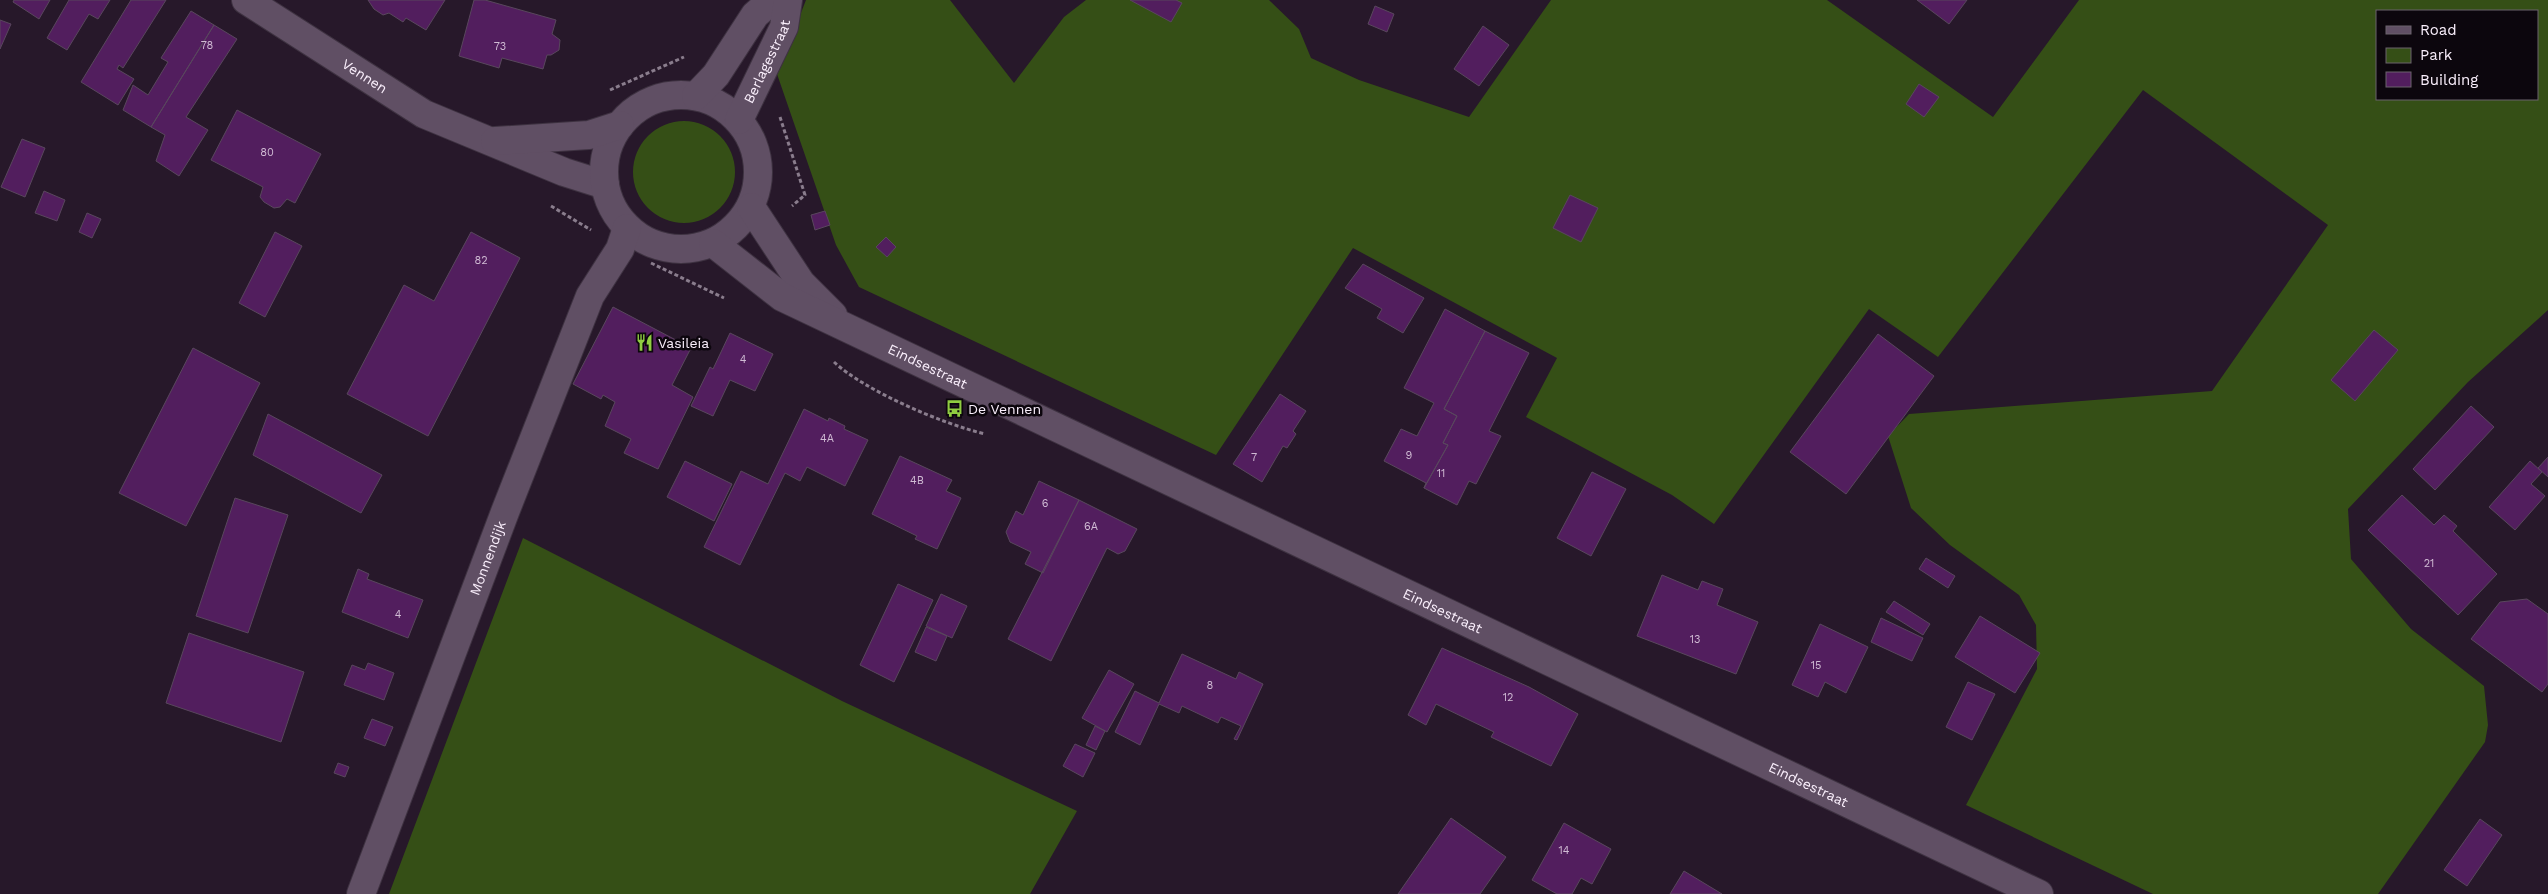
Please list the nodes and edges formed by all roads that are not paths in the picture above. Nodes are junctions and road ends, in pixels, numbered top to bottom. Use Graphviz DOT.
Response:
graph roads {
  1 [pos="246,0"];
  2 [pos="772,0"];
  3 [pos="788,0"];
  4 [pos="696,96"];
  5 [pos="738,120"];
  6 [pos="620,125"];
  7 [pos="488,141"];
  8 [pos="605,186"];
  9 [pos="751,207"];
  10 [pos="627,228"];
  11 [pos="724,251"];
  12 [pos="846,328"];
  13 [pos="361,894"];
  14 [pos="2039,894"];
  1 -- 7 [label="street, Vennen"];
  2 -- 4 [label="street, Berlagestraat"];
  3 -- 5 [label="street, Berlagestraat"];
  4 -- 5 [label="street"];
  4 -- 6 [label="street"];
  5 -- 9 [label="street"];
  6 -- 7 [label="street, Vennen"];
  6 -- 8 [label="street"];
  7 -- 8 [label="street, Vennen"];
  8 -- 10 [label="street"];
  9 -- 11 [label="street"];
  9 -- 12 [label="street, Eindsestraat"];
  10 -- 11 [label="street"];
  10 -- 13 [label="street, Monnendijk"];
  11 -- 12 [label="street, Eindsestraat"];
  12 -- 14 [label="street, Eindsestraat"];
}
